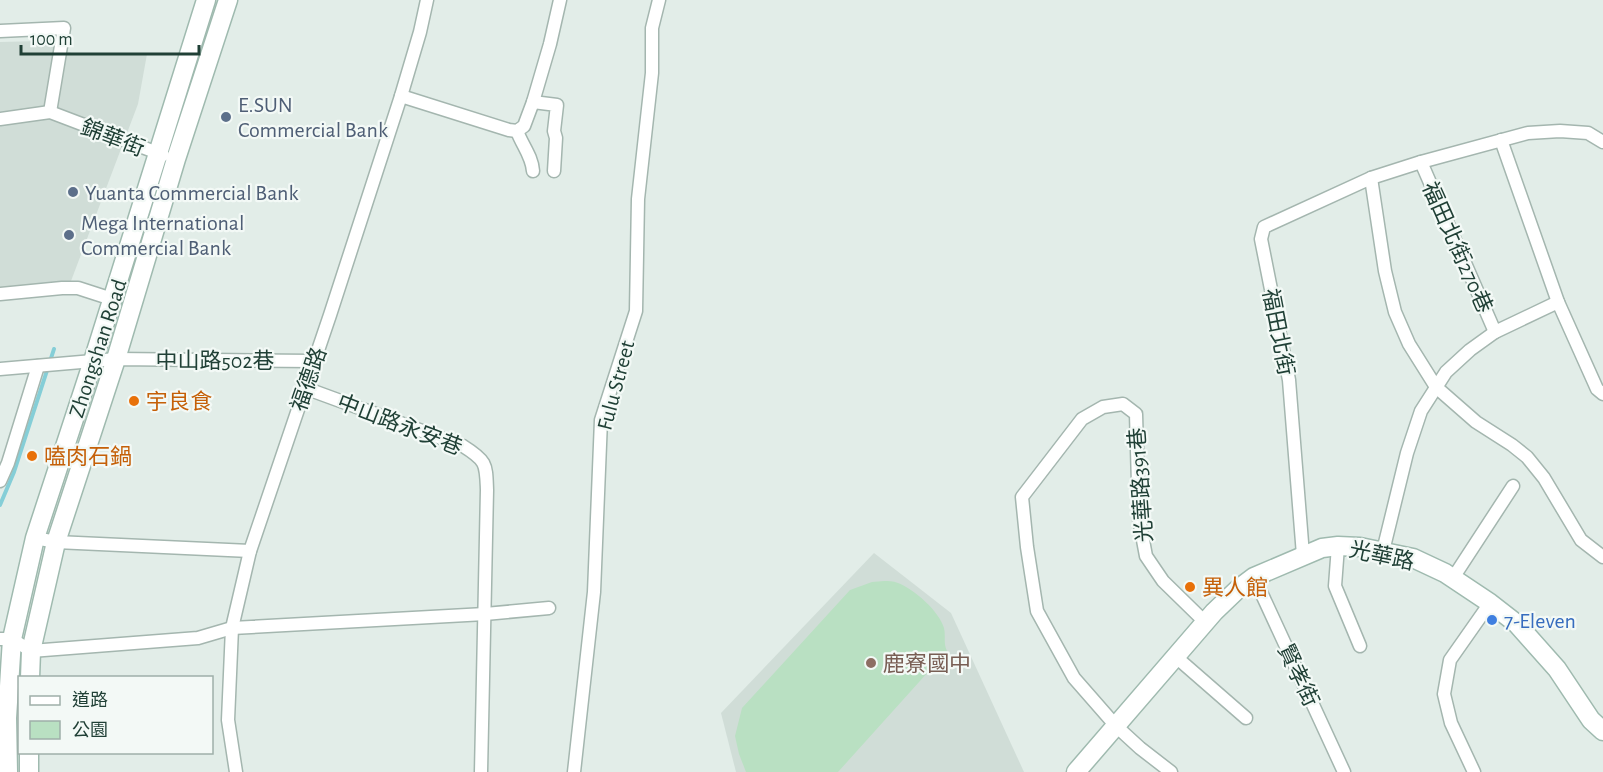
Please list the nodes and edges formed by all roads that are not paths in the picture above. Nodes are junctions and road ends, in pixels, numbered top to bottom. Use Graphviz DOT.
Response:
graph roads {
  1 [pos="206,0"];
  2 [pos="228,0"];
  3 [pos="427,0"];
  4 [pos="560,0"];
  5 [pos="659,0"];
  6 [pos="0,31"];
  7 [pos="401,96"];
  8 [pos="533,102"];
  9 [pos="51,112"];
  10 [pos="0,119"];
  11 [pos="517,131"];
  12 [pos="1501,140"];
  13 [pos="1603,141"];
  14 [pos="157,154"];
  15 [pos="176,159"];
  16 [pos="1421,162"];
  17 [pos="533,171"];
  18 [pos="554,171"];
  19 [pos="1371,178"];
  20 [pos="0,294"];
  21 [pos="112,299"];
  22 [pos="1558,302"];
  23 [pos="1495,332"];
  24 [pos="116,359"];
  25 [pos="93,361"];
  26 [pos="314,361"];
  27 [pos="38,366"];
  28 [pos="0,369"];
  29 [pos="1436,387"];
  30 [pos="305,388"];
  31 [pos="1603,394"];
  32 [pos="0,481"];
  33 [pos="1513,486"];
  34 [pos="35,538"];
  35 [pos="56,542"];
  36 [pos="1338,546"];
  37 [pos="250,551"];
  38 [pos="1383,551"];
  39 [pos="1303,555"];
  40 [pos="1603,557"];
  41 [pos="1254,577"];
  42 [pos="1453,578"];
  43 [pos="1490,603"];
  44 [pos="549,608"];
  45 [pos="484,614"];
  46 [pos="1206,623"];
  47 [pos="232,628"];
  48 [pos="6,639"];
  49 [pos="1360,646"];
  50 [pos="31,651"];
  51 [pos="1176,657"];
  52 [pos="30,676"];
  53 [pos="1246,718"];
  54 [pos="1116,726"];
  55 [pos="1603,731"];
  56 [pos="29,754"];
  57 [pos="8,772"];
  58 [pos="29,772"];
  59 [pos="236,772"];
  60 [pos="481,772"];
  61 [pos="574,772"];
  62 [pos="1076,772"];
  63 [pos="1171,772"];
  64 [pos="1344,772"];
  65 [pos="1474,772"];
  1 -- 14 [label="street, Zhongshan Road"];
  2 -- 15 [label="street, Zhongshan Road"];
  3 -- 7 [label="street, 福德路"];
  4 -- 8 [label="street"];
  5 -- 61 [label="street, Fulu Street"];
  6 -- 9 [label="street"];
  7 -- 11 [label="street"];
  7 -- 26 [label="street, 福德路"];
  8 -- 11 [label="street"];
  8 -- 18 [label="street"];
  9 -- 10 [label="street, 錦華街"];
  9 -- 14 [label="street, 錦華街"];
  11 -- 17 [label="street"];
  12 -- 13 [label="street, 福田北街"];
  12 -- 16 [label="street, 福田北街"];
  12 -- 22 [label="street"];
  14 -- 15 [label="street, 錦華街"];
  14 -- 21 [label="street, Zhongshan Road"];
  15 -- 24 [label="street, Zhongshan Road"];
  16 -- 19 [label="street, 福田北街"];
  16 -- 23 [label="street, 福田北街270巷"];
  19 -- 29 [label="street"];
  19 -- 39 [label="street, 福田北街"];
  20 -- 21 [label="street"];
  21 -- 25 [label="street, Zhongshan Road"];
  22 -- 23 [label="street"];
  22 -- 31 [label="street"];
  23 -- 29 [label="street"];
  24 -- 25 [label="street, 中山路502巷"];
  24 -- 26 [label="street, 中山路502巷"];
  24 -- 35 [label="street, Zhongshan Road"];
  25 -- 27 [label="street, 中山路502巷"];
  25 -- 34 [label="street, Zhongshan Road"];
  26 -- 30 [label="street, 福德路"];
  27 -- 28 [label="street, 中山路502巷"];
  27 -- 32 [label="street"];
  29 -- 38 [label="street"];
  29 -- 40 [label="street"];
  30 -- 37 [label="street, 福德路"];
  30 -- 45 [label="street, 中山路永安巷"];
  33 -- 42 [label="street"];
  34 -- 35 [label="street"];
  34 -- 48 [label="street, Zhongshan Road"];
  35 -- 37 [label="street"];
  35 -- 50 [label="street, Zhongshan Road"];
  36 -- 38 [label="street, 光華路"];
  36 -- 39 [label="street, 光華路"];
  36 -- 49 [label="street"];
  37 -- 47 [label="street, 福德路"];
  38 -- 42 [label="street, 光華路"];
  39 -- 41 [label="street, 光華路"];
  41 -- 46 [label="street, 光華路"];
  41 -- 64 [label="street, 賢孝街"];
  42 -- 43 [label="street, 光華路"];
  43 -- 55 [label="street, 光華路"];
  43 -- 65 [label="street"];
  44 -- 45 [label="street"];
  45 -- 47 [label="street"];
  45 -- 60 [label="street, 中山路永安巷"];
  46 -- 51 [label="street, 光華路"];
  46 -- 54 [label="street, 光華路391巷"];
  47 -- 50 [label="street"];
  47 -- 59 [label="street"];
  48 -- 50 [label="street"];
  48 -- 57 [label="street, Zhongshan Road"];
  50 -- 52 [label="street, Zhongshan Road"];
  51 -- 53 [label="street"];
  51 -- 54 [label="street, 光華路"];
  54 -- 62 [label="street, 光華路"];
  54 -- 63 [label="street, 光華路391巷"];
  56 -- 58 [label="street"];
}
